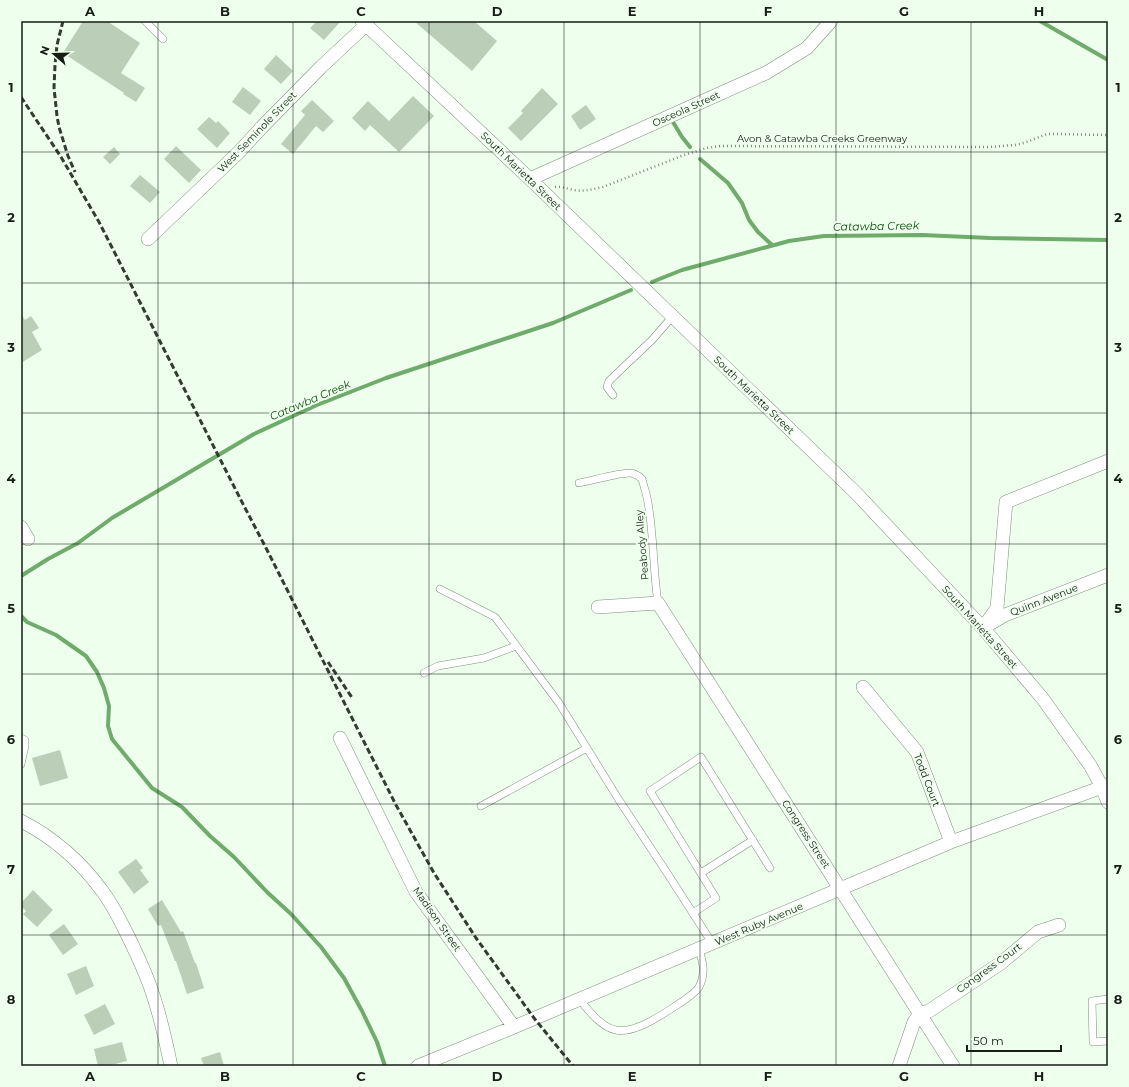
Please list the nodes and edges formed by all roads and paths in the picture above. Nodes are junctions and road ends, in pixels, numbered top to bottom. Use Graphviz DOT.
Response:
graph roads {
  1 [pos="145,21"];
  2 [pos="831,21"];
  3 [pos="364,23"];
  4 [pos="163,38"];
  5 [pos="1108,135"];
  6 [pos="530,179"];
  7 [pos="545,193"];
  8 [pos="148,239"];
  9 [pos="673,316"];
  10 [pos="613,395"];
  11 [pos="1108,461"];
  12 [pos="579,483"];
  13 [pos="21,527"];
  14 [pos="28,539"];
  15 [pos="1108,575"];
  16 [pos="440,589"];
  17 [pos="658,603"];
  18 [pos="598,607"];
  19 [pos="983,628"];
  20 [pos="516,646"];
  21 [pos="424,673"];
  22 [pos="863,687"];
  23 [pos="21,738"];
  24 [pos="340,738"];
  25 [pos="587,748"];
  26 [pos="21,764"];
  27 [pos="1105,786"];
  28 [pos="1108,802"];
  29 [pos="481,806"];
  30 [pos="21,820"];
  31 [pos="753,840"];
  32 [pos="950,842"];
  33 [pos="770,868"];
  34 [pos="701,874"];
  35 [pos="841,889"];
  36 [pos="693,913"];
  37 [pos="1059,925"];
  38 [pos="712,943"];
  39 [pos="699,948"];
  40 [pos="579,999"];
  41 [pos="1108,999"];
  42 [pos="920,1013"];
  43 [pos="514,1027"];
  44 [pos="1108,1041"];
  45 [pos="171,1066"];
  46 [pos="418,1066"];
  47 [pos="899,1066"];
  48 [pos="953,1066"];
  1 -- 4 [label="lane"];
  2 -- 6 [label="street, Osceola Street"];
  3 -- 6 [label="street, South Marietta Street"];
  3 -- 8 [label="street, West Seminole Street"];
  5 -- 7 [label="path, Avon & Catawba Creeks Greenway"];
  6 -- 7 [label="street, South Marietta Street"];
  7 -- 9 [label="street, South Marietta Street"];
  9 -- 10 [label="lane"];
  9 -- 19 [label="street, South Marietta Street"];
  11 -- 19 [label="street"];
  12 -- 17 [label="lane, Peabody Alley"];
  13 -- 14 [label="street"];
  15 -- 19 [label="street, Quinn Avenue"];
  16 -- 20 [label="lane"];
  17 -- 18 [label="street"];
  17 -- 35 [label="street, Congress Street"];
  19 -- 27 [label="street, South Marietta Street"];
  20 -- 21 [label="lane"];
  20 -- 25 [label="lane"];
  22 -- 32 [label="street, Todd Court"];
  23 -- 26 [label="lane"];
  24 -- 43 [label="street, Madison Street"];
  25 -- 29 [label="lane"];
  25 -- 36 [label="lane"];
  27 -- 28 [label="street, South Marietta Street"];
  27 -- 32 [label="street, West Ruby Avenue"];
  30 -- 45 [label="street"];
  31 -- 33 [label="lane"];
  31 -- 34 [label="lane"];
  31 -- 34 [label="lane"];
  32 -- 35 [label="street, West Ruby Avenue"];
  34 -- 36 [label="lane"];
  35 -- 38 [label="street, West Ruby Avenue"];
  35 -- 42 [label="street, Congress Street"];
  36 -- 38 [label="lane"];
  37 -- 42 [label="street, Congress Court"];
  38 -- 39 [label="street, West Ruby Avenue"];
  39 -- 40 [label="street, West Ruby Avenue"];
  39 -- 40 [label="lane"];
  40 -- 43 [label="street, West Ruby Avenue"];
  41 -- 44 [label="lane"];
  42 -- 47 [label="street"];
  42 -- 48 [label="street, Congress Street"];
  43 -- 46 [label="street, West Ruby Avenue"];
}
